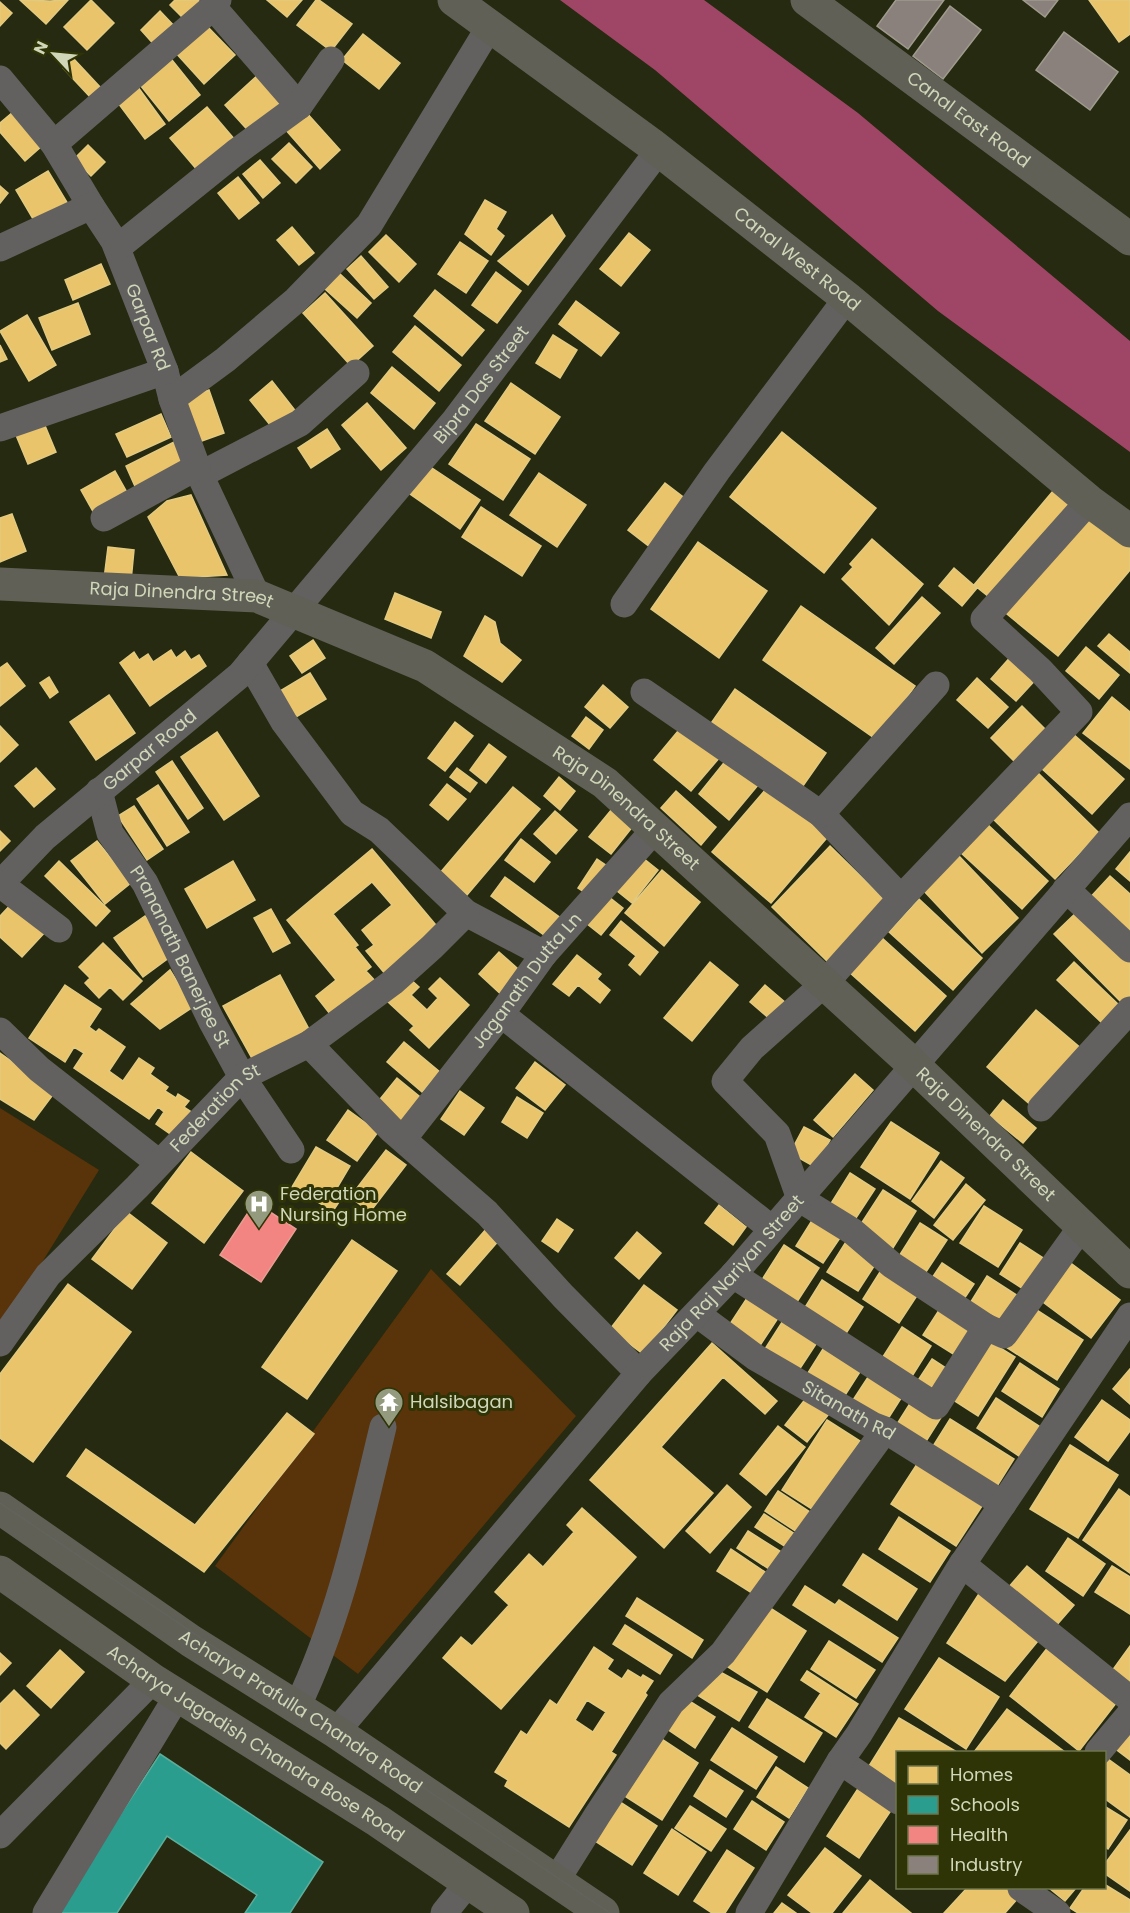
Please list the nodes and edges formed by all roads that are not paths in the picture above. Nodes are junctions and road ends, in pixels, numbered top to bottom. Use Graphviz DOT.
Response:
graph roads {
  1 [pos="454,0"];
  2 [pos="807,0"];
  3 [pos="215,4"];
  4 [pos="490,26"];
  5 [pos="331,60"];
  6 [pos="0,79"];
  7 [pos="299,106"];
  8 [pos="54,144"];
  9 [pos="659,150"];
  10 [pos="90,206"];
  11 [pos="1130,239"];
  12 [pos="0,248"];
  13 [pos="117,248"];
  14 [pos="847,298"];
  15 [pos="165,371"];
  16 [pos="356,373"];
  17 [pos="172,399"];
  18 [pos="0,428"];
  19 [pos="199,471"];
  20 [pos="1089,501"];
  21 [pos="104,518"];
  22 [pos="1130,531"];
  23 [pos="0,584"];
  24 [pos="257,596"];
  25 [pos="624,604"];
  26 [pos="295,612"];
  27 [pos="250,663"];
  28 [pos="936,685"];
  29 [pos="644,692"];
  30 [pos="99,791"];
  31 [pos="821,814"];
  32 [pos="1130,816"];
  33 [pos="656,828"];
  34 [pos="0,884"];
  35 [pos="1066,889"];
  36 [pos="901,898"];
  37 [pos="466,913"];
  38 [pos="59,929"];
  39 [pos="1130,949"];
  40 [pos="544,954"];
  41 [pos="825,983"];
  42 [pos="1130,1010"];
  43 [pos="501,1014"];
  44 [pos="0,1031"];
  45 [pos="309,1044"];
  46 [pos="915,1066"];
  47 [pos="242,1077"];
  48 [pos="1041,1108"];
  49 [pos="403,1140"];
  50 [pos="291,1150"];
  51 [pos="159,1163"];
  52 [pos="800,1199"];
  53 [pos="1082,1226"];
  54 [pos="772,1229"];
  55 [pos="1130,1272"];
  56 [pos="733,1275"];
  57 [pos="697,1314"];
  58 [pos="1130,1316"];
  59 [pos="986,1327"];
  60 [pos="0,1343"];
  61 [pos="639,1373"];
  62 [pos="383,1427"];
  63 [pos="885,1430"];
  64 [pos="1003,1504"];
  65 [pos="0,1508"];
  66 [pos="962,1564"];
  67 [pos="0,1572"];
  68 [pos="165,1687"];
  69 [pos="1130,1699"];
  70 [pos="297,1707"];
  71 [pos="1130,1714"];
  72 [pos="336,1732"];
  73 [pos="1099,1751"];
  74 [pos="840,1761"];
  75 [pos="896,1800"];
  76 [pos="0,1835"];
  77 [pos="556,1881"];
  78 [pos="468,1883"];
  79 [pos="1024,1889"];
  80 [pos="46,1913"];
  81 [pos="444,1913"];
  82 [pos="513,1913"];
  83 [pos="603,1913"];
  84 [pos="749,1913"];
  85 [pos="1057,1913"];
  1 -- 4 [label="main road, Canal West Road"];
  2 -- 11 [label="main road, Canal East Road"];
  3 -- 7 [label="street"];
  3 -- 8 [label="street"];
  4 -- 9 [label="main road, Canal West Road"];
  4 -- 17 [label="street"];
  5 -- 7 [label="street"];
  6 -- 8 [label="street, Garpar Rd"];
  7 -- 13 [label="street"];
  8 -- 10 [label="street, Garpar Rd"];
  9 -- 14 [label="main road, Canal West Road"];
  9 -- 26 [label="street, Bipra Das Street"];
  10 -- 12 [label="street"];
  10 -- 13 [label="street, Garpar Rd"];
  13 -- 15 [label="street, Garpar Rd"];
  14 -- 20 [label="main road, Canal West Road"];
  14 -- 25 [label="street"];
  15 -- 17 [label="street, Garpar Rd"];
  15 -- 18 [label="street"];
  16 -- 19 [label="street"];
  17 -- 19 [label="street, Garpar Rd"];
  19 -- 21 [label="street"];
  19 -- 24 [label="street, Garpar Rd"];
  20 -- 22 [label="main road, Canal West Road"];
  20 -- 36 [label="street"];
  23 -- 24 [label="main road, Raja Dinendra Street"];
  24 -- 26 [label="main road, Raja Dinendra Street"];
  26 -- 27 [label="street, Garpar Road"];
  26 -- 33 [label="main road, Raja Dinendra Street"];
  27 -- 30 [label="street, Garpar Road"];
  27 -- 37 [label="street"];
  28 -- 31 [label="street"];
  29 -- 31 [label="street"];
  30 -- 34 [label="street, Garpar Road"];
  30 -- 47 [label="street, Prananath Banerjee St"];
  31 -- 36 [label="street"];
  32 -- 35 [label="street, Raja Raj Nariyan Street"];
  33 -- 40 [label="street, Jaganath Dutta Ln"];
  33 -- 41 [label="main road, Raja Dinendra Street"];
  34 -- 38 [label="street"];
  35 -- 39 [label="street"];
  35 -- 46 [label="street, Raja Raj Nariyan Street"];
  36 -- 41 [label="street"];
  37 -- 40 [label="street"];
  37 -- 45 [label="street, Federation St"];
  40 -- 43 [label="street, Jaganath Dutta Ln"];
  41 -- 46 [label="main road, Raja Dinendra Street"];
  41 -- 52 [label="street"];
  42 -- 48 [label="street"];
  43 -- 49 [label="street, Jaganath Dutta Ln"];
  43 -- 54 [label="street"];
  44 -- 51 [label="street"];
  45 -- 47 [label="street, Federation St"];
  45 -- 49 [label="street"];
  46 -- 52 [label="street, Raja Raj Nariyan Street"];
  46 -- 53 [label="main road, Raja Dinendra Street"];
  47 -- 50 [label="street, Prananath Banerjee St"];
  47 -- 51 [label="street, Federation St"];
  49 -- 61 [label="street"];
  51 -- 60 [label="street, Federation St"];
  52 -- 54 [label="street, Raja Raj Nariyan Street"];
  52 -- 59 [label="street"];
  53 -- 55 [label="main road, Raja Dinendra Street"];
  53 -- 59 [label="street"];
  54 -- 56 [label="street, Raja Raj Nariyan Street"];
  56 -- 57 [label="street, Raja Raj Nariyan Street"];
  56 -- 59 [label="street"];
  57 -- 61 [label="street, Raja Raj Nariyan Street"];
  57 -- 63 [label="street, Sitanath Rd"];
  58 -- 64 [label="street"];
  61 -- 72 [label="street, Raja Raj Nariyan Street"];
  62 -- 70 [label="street"];
  63 -- 64 [label="street, Sitanath Rd"];
  63 -- 77 [label="street"];
  64 -- 66 [label="street"];
  65 -- 70 [label="main road, Acharya Prafulla Chandra Road"];
  66 -- 69 [label="street"];
  66 -- 74 [label="street"];
  67 -- 68 [label="main road, Acharya Jagadish Chandra Bose Road"];
  68 -- 76 [label="street"];
  68 -- 78 [label="main road, Acharya Jagadish Chandra Bose Road"];
  68 -- 80 [label="street"];
  70 -- 72 [label="main road, Acharya Prafulla Chandra Road"];
  71 -- 73 [label="street"];
  72 -- 77 [label="main road, Acharya Prafulla Chandra Road"];
  74 -- 75 [label="street"];
  74 -- 84 [label="street"];
  77 -- 83 [label="main road, Acharya Prafulla Chandra Road"];
  78 -- 81 [label="street"];
  78 -- 82 [label="main road, Acharya Jagadish Chandra Bose Road"];
  79 -- 85 [label="street"];
}
